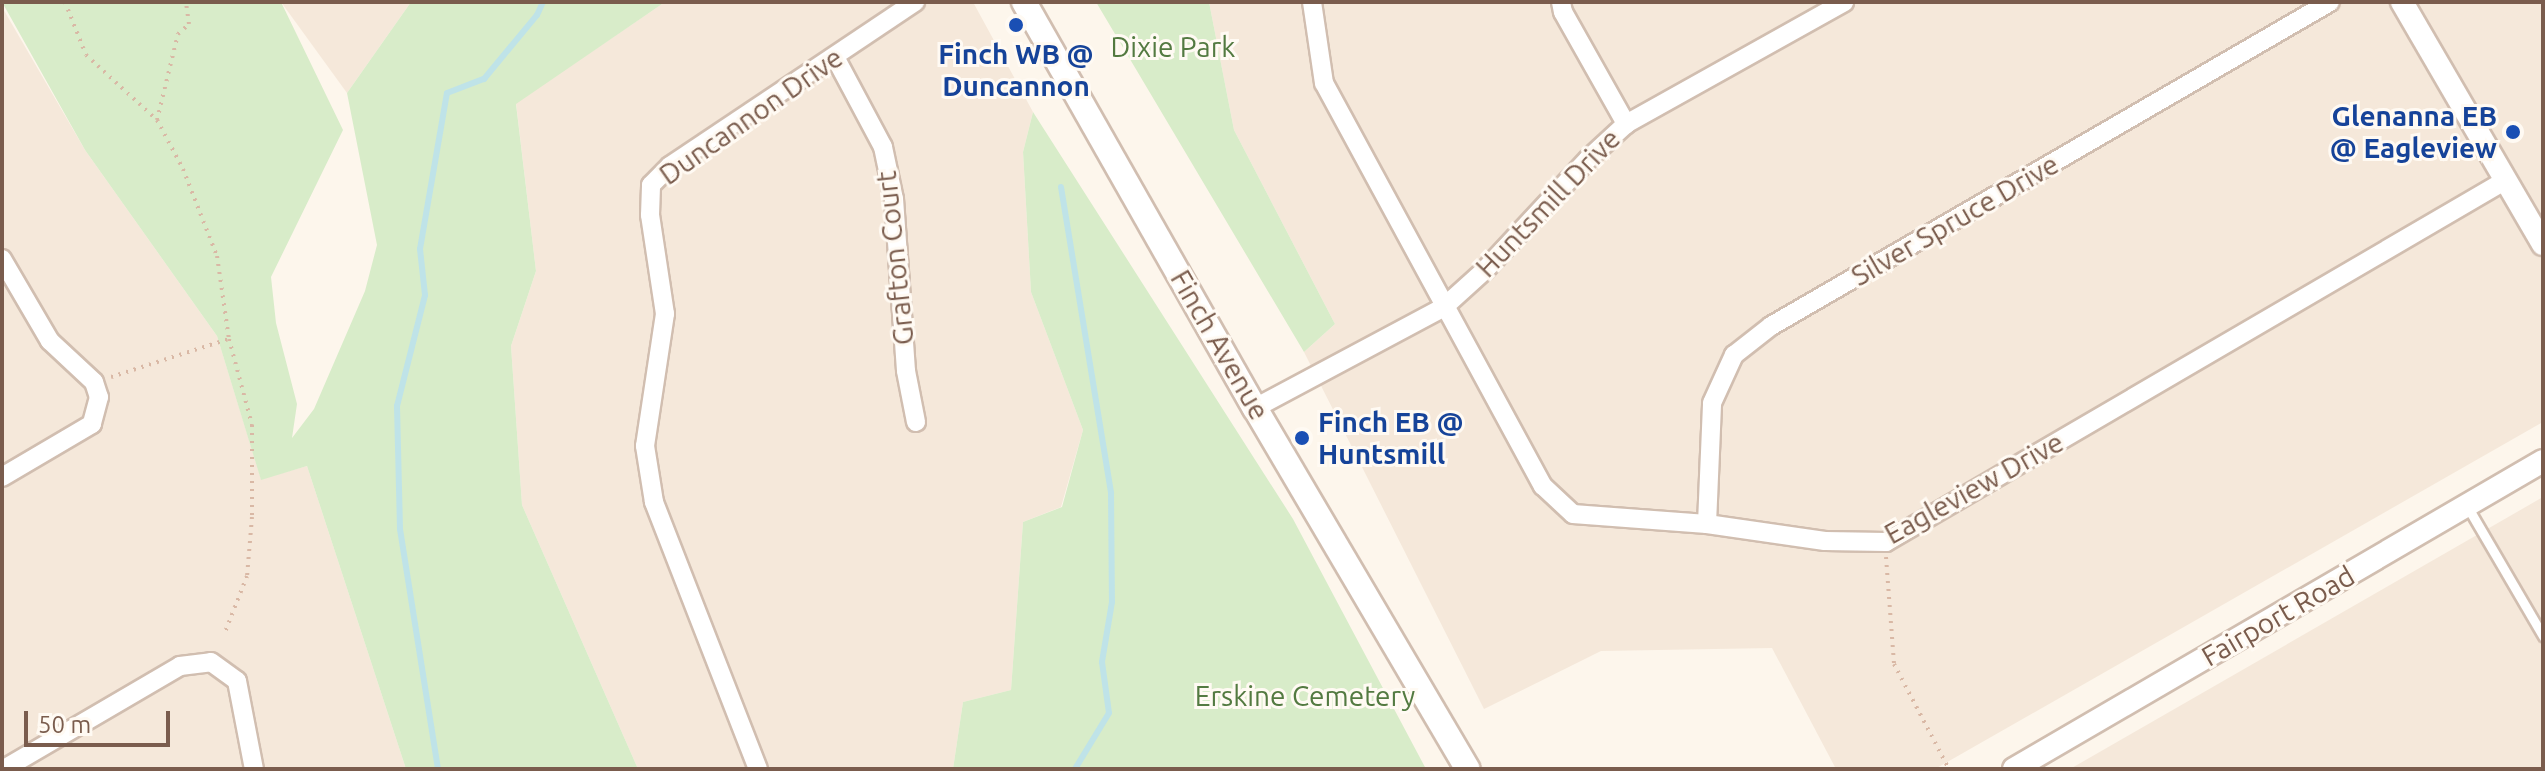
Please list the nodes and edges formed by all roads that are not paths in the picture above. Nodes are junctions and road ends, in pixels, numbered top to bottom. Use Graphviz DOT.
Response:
graph roads {
  1 [pos="915,2"];
  2 [pos="1024,2"];
  3 [pos="1312,2"];
  4 [pos="1561,2"];
  5 [pos="2330,2"];
  6 [pos="2402,2"];
  7 [pos="1841,3"];
  8 [pos="835,57"];
  9 [pos="1626,124"];
  10 [pos="2506,180"];
  11 [pos="2543,244"];
  12 [pos="2,259"];
  13 [pos="1444,307"];
  14 [pos="1255,408"];
  15 [pos="916,422"];
  16 [pos="2543,461"];
  17 [pos="2,477"];
  18 [pos="2467,506"];
  19 [pos="1707,524"];
  20 [pos="2543,636"];
  21 [pos="1461,767"];
  22 [pos="4,769"];
  23 [pos="254,769"];
  24 [pos="758,769"];
  25 [pos="2014,769"];
  1 -- 8 [label="street, Duncannon Drive"];
  2 -- 14 [label="main road, Finch Avenue"];
  3 -- 13 [label="street, Eagleview Drive"];
  4 -- 9 [label="street"];
  5 -- 19 [label="street, Silver Spruce Drive"];
  6 -- 10 [label="street"];
  7 -- 9 [label="street, Huntsmill Drive"];
  8 -- 15 [label="street, Grafton Court"];
  8 -- 24 [label="street, Duncannon Drive"];
  9 -- 13 [label="street, Huntsmill Drive"];
  10 -- 11 [label="street"];
  10 -- 19 [label="street, Eagleview Drive"];
  12 -- 17 [label="street"];
  13 -- 14 [label="street, Huntsmill Drive"];
  13 -- 19 [label="street, Eagleview Drive"];
  14 -- 21 [label="main road, Finch Avenue"];
  16 -- 18 [label="street, Fairport Road"];
  18 -- 20 [label="lane"];
  18 -- 25 [label="street, Fairport Road"];
  22 -- 23 [label="street"];
}
